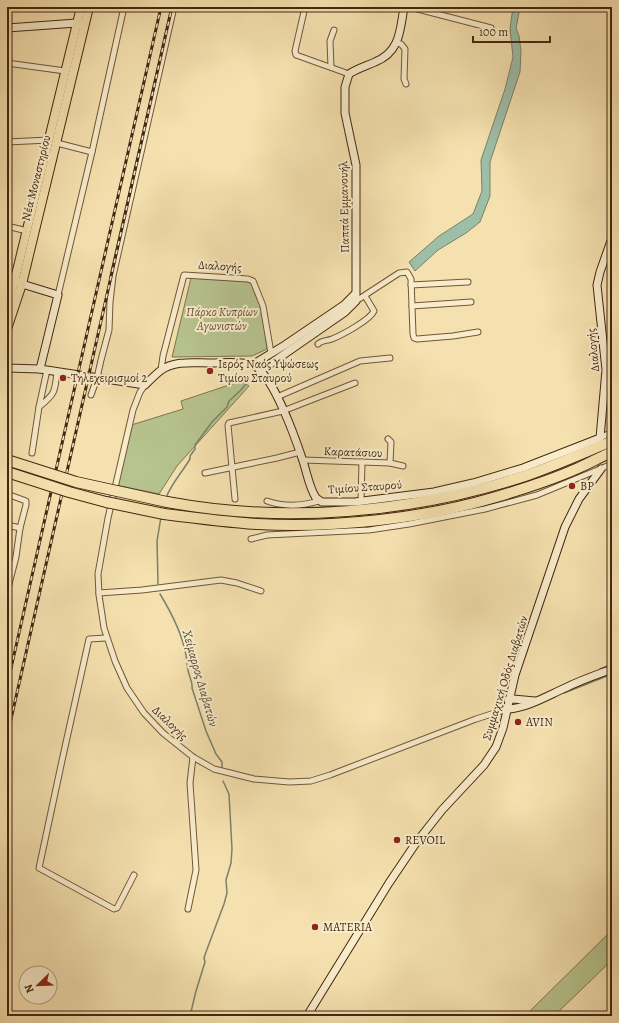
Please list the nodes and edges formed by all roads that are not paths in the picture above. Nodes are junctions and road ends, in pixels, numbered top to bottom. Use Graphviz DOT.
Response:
graph roads {
  1 [pos="81,7"];
  2 [pos="89,7"];
  3 [pos="124,7"];
  4 [pos="174,7"];
  5 [pos="306,7"];
  6 [pos="404,7"];
  7 [pos="410,7"];
  8 [pos="81,24"];
  9 [pos="7,28"];
  10 [pos="491,28"];
  11 [pos="334,30"];
  12 [pos="396,43"];
  13 [pos="74,54"];
  14 [pos="7,63"];
  15 [pos="331,67"];
  16 [pos="65,71"];
  17 [pos="349,74"];
  18 [pos="406,84"];
  19 [pos="53,141"];
  20 [pos="7,142"];
  21 [pos="92,152"];
  22 [pos="7,226"];
  23 [pos="27,231"];
  24 [pos="612,238"];
  25 [pos="7,274"];
  26 [pos="19,282"];
  27 [pos="468,282"];
  28 [pos="412,285"];
  29 [pos="356,292"];
  30 [pos="58,295"];
  31 [pos="365,296"];
  32 [pos="356,301"];
  33 [pos="471,302"];
  34 [pos="412,306"];
  35 [pos="7,307"];
  36 [pos="7,329"];
  37 [pos="478,332"];
  38 [pos="318,344"];
  39 [pos="271,353"];
  40 [pos="390,358"];
  41 [pos="252,365"];
  42 [pos="7,368"];
  43 [pos="43,370"];
  44 [pos="161,370"];
  45 [pos="260,371"];
  46 [pos="57,372"];
  47 [pos="97,378"];
  48 [pos="355,383"];
  49 [pos="145,385"];
  50 [pos="92,395"];
  51 [pos="277,397"];
  52 [pos="39,407"];
  53 [pos="283,411"];
  54 [pos="612,432"];
  55 [pos="600,438"];
  56 [pos="388,439"];
  57 [pos="612,441"];
  58 [pos="300,452"];
  59 [pos="612,452"];
  60 [pos="32,453"];
  61 [pos="7,460"];
  62 [pos="303,460"];
  63 [pos="362,462"];
  64 [pos="390,463"];
  65 [pos="612,464"];
  66 [pos="232,466"];
  67 [pos="403,466"];
  68 [pos="601,469"];
  69 [pos="7,472"];
  70 [pos="205,473"];
  71 [pos="7,494"];
  72 [pos="235,500"];
  73 [pos="319,500"];
  74 [pos="266,501"];
  75 [pos="361,501"];
  76 [pos="7,524"];
  77 [pos="20,528"];
  78 [pos="251,539"];
  79 [pos="261,591"];
  80 [pos="7,592"];
  81 [pos="99,593"];
  82 [pos="106,638"];
  83 [pos="612,669"];
  84 [pos="508,700"];
  85 [pos="535,701"];
  86 [pos="507,709"];
  87 [pos="193,757"];
  88 [pos="134,875"];
  89 [pos="188,909"];
  90 [pos="306,1016"];
  1 -- 8 [label="main road"];
  2 -- 8 [label="main road"];
  3 -- 21 [label="street"];
  4 -- 47 [label="street"];
  5 -- 15 [label="street"];
  6 -- 12 [label="street"];
  7 -- 10 [label="street"];
  8 -- 9 [label="street"];
  8 -- 13 [label="main road"];
  11 -- 15 [label="street"];
  12 -- 17 [label="street"];
  12 -- 18 [label="street"];
  13 -- 16 [label="main road, Νέα Μοναστηρίου"];
  13 -- 19 [label="main road, Νέα Μοναστηρίου"];
  14 -- 16 [label="street"];
  15 -- 17 [label="street"];
  16 -- 19 [label="main road, Νέα Μοναστηρίου"];
  17 -- 29 [label="street, Παππά Εμμανουήλ"];
  19 -- 20 [label="street"];
  19 -- 21 [label="street"];
  19 -- 23 [label="main road, Νέα Μοναστηρίου"];
  19 -- 26 [label="main road, Νέα Μοναστηρίου"];
  21 -- 30 [label="street"];
  22 -- 23 [label="street"];
  23 -- 26 [label="main road, Νέα Μοναστηρίου"];
  24 -- 55 [label="street, Διαλογής"];
  25 -- 26 [label="street"];
  26 -- 30 [label="street"];
  26 -- 35 [label="main road, Νέα Μοναστηρίου"];
  26 -- 36 [label="main road, Νέα Μοναστηρίου"];
  27 -- 28 [label="street"];
  28 -- 31 [label="street"];
  28 -- 34 [label="street"];
  29 -- 32 [label="street, Παππά Εμμανουήλ"];
  29 -- 39 [label="street"];
  30 -- 43 [label="street"];
  31 -- 32 [label="street"];
  31 -- 38 [label="street"];
  32 -- 45 [label="street"];
  33 -- 34 [label="street"];
  34 -- 37 [label="street"];
  39 -- 41 [label="street"];
  39 -- 44 [label="street, Διαλογής"];
  40 -- 51 [label="street"];
  41 -- 44 [label="street"];
  41 -- 45 [label="street, Τιμίου Σταυρού"];
  42 -- 43 [label="street"];
  43 -- 46 [label="street"];
  43 -- 52 [label="street"];
  44 -- 49 [label="street"];
  45 -- 51 [label="street, Τιμίου Σταυρού"];
  46 -- 47 [label="street"];
  46 -- 52 [label="street"];
  47 -- 49 [label="street"];
  47 -- 50 [label="street"];
  48 -- 53 [label="street"];
  49 -- 81 [label="street, Διαλογής"];
  51 -- 53 [label="street, Τιμίου Σταυρού"];
  52 -- 60 [label="street"];
  53 -- 58 [label="street, Τιμίου Σταυρού"];
  53 -- 66 [label="street"];
  54 -- 55 [label="street"];
  55 -- 75 [label="street, Τιμίου Σταυρού"];
  56 -- 64 [label="street"];
  57 -- 61 [label="highway, bridge"];
  58 -- 62 [label="street, Τιμίου Σταυρού"];
  58 -- 66 [label="street"];
  59 -- 69 [label="highway, bridge"];
  62 -- 63 [label="street, Καρατάσιου"];
  62 -- 73 [label="street, Τιμίου Σταυρού"];
  63 -- 64 [label="street, Καρατάσιου"];
  63 -- 75 [label="street"];
  64 -- 67 [label="street, Καρατάσιου"];
  65 -- 68 [label="street"];
  66 -- 70 [label="street"];
  66 -- 72 [label="street"];
  68 -- 78 [label="street"];
  68 -- 84 [label="street, Συμμαχική Οδός Διαβατών"];
  71 -- 77 [label="street"];
  73 -- 74 [label="street"];
  73 -- 75 [label="street, Τιμίου Σταυρού"];
  76 -- 77 [label="street"];
  77 -- 80 [label="street"];
  79 -- 81 [label="street"];
  81 -- 82 [label="street, Διαλογής"];
  82 -- 87 [label="street, Διαλογής"];
  82 -- 88 [label="street"];
  83 -- 85 [label="street"];
  84 -- 85 [label="street"];
  84 -- 86 [label="street, Συμμαχική Οδός Διαβατών"];
  85 -- 86 [label="street"];
  86 -- 87 [label="street, Διαλογής"];
  86 -- 90 [label="street, Συμμαχική Οδός Διαβατών"];
  87 -- 89 [label="street"];
}
